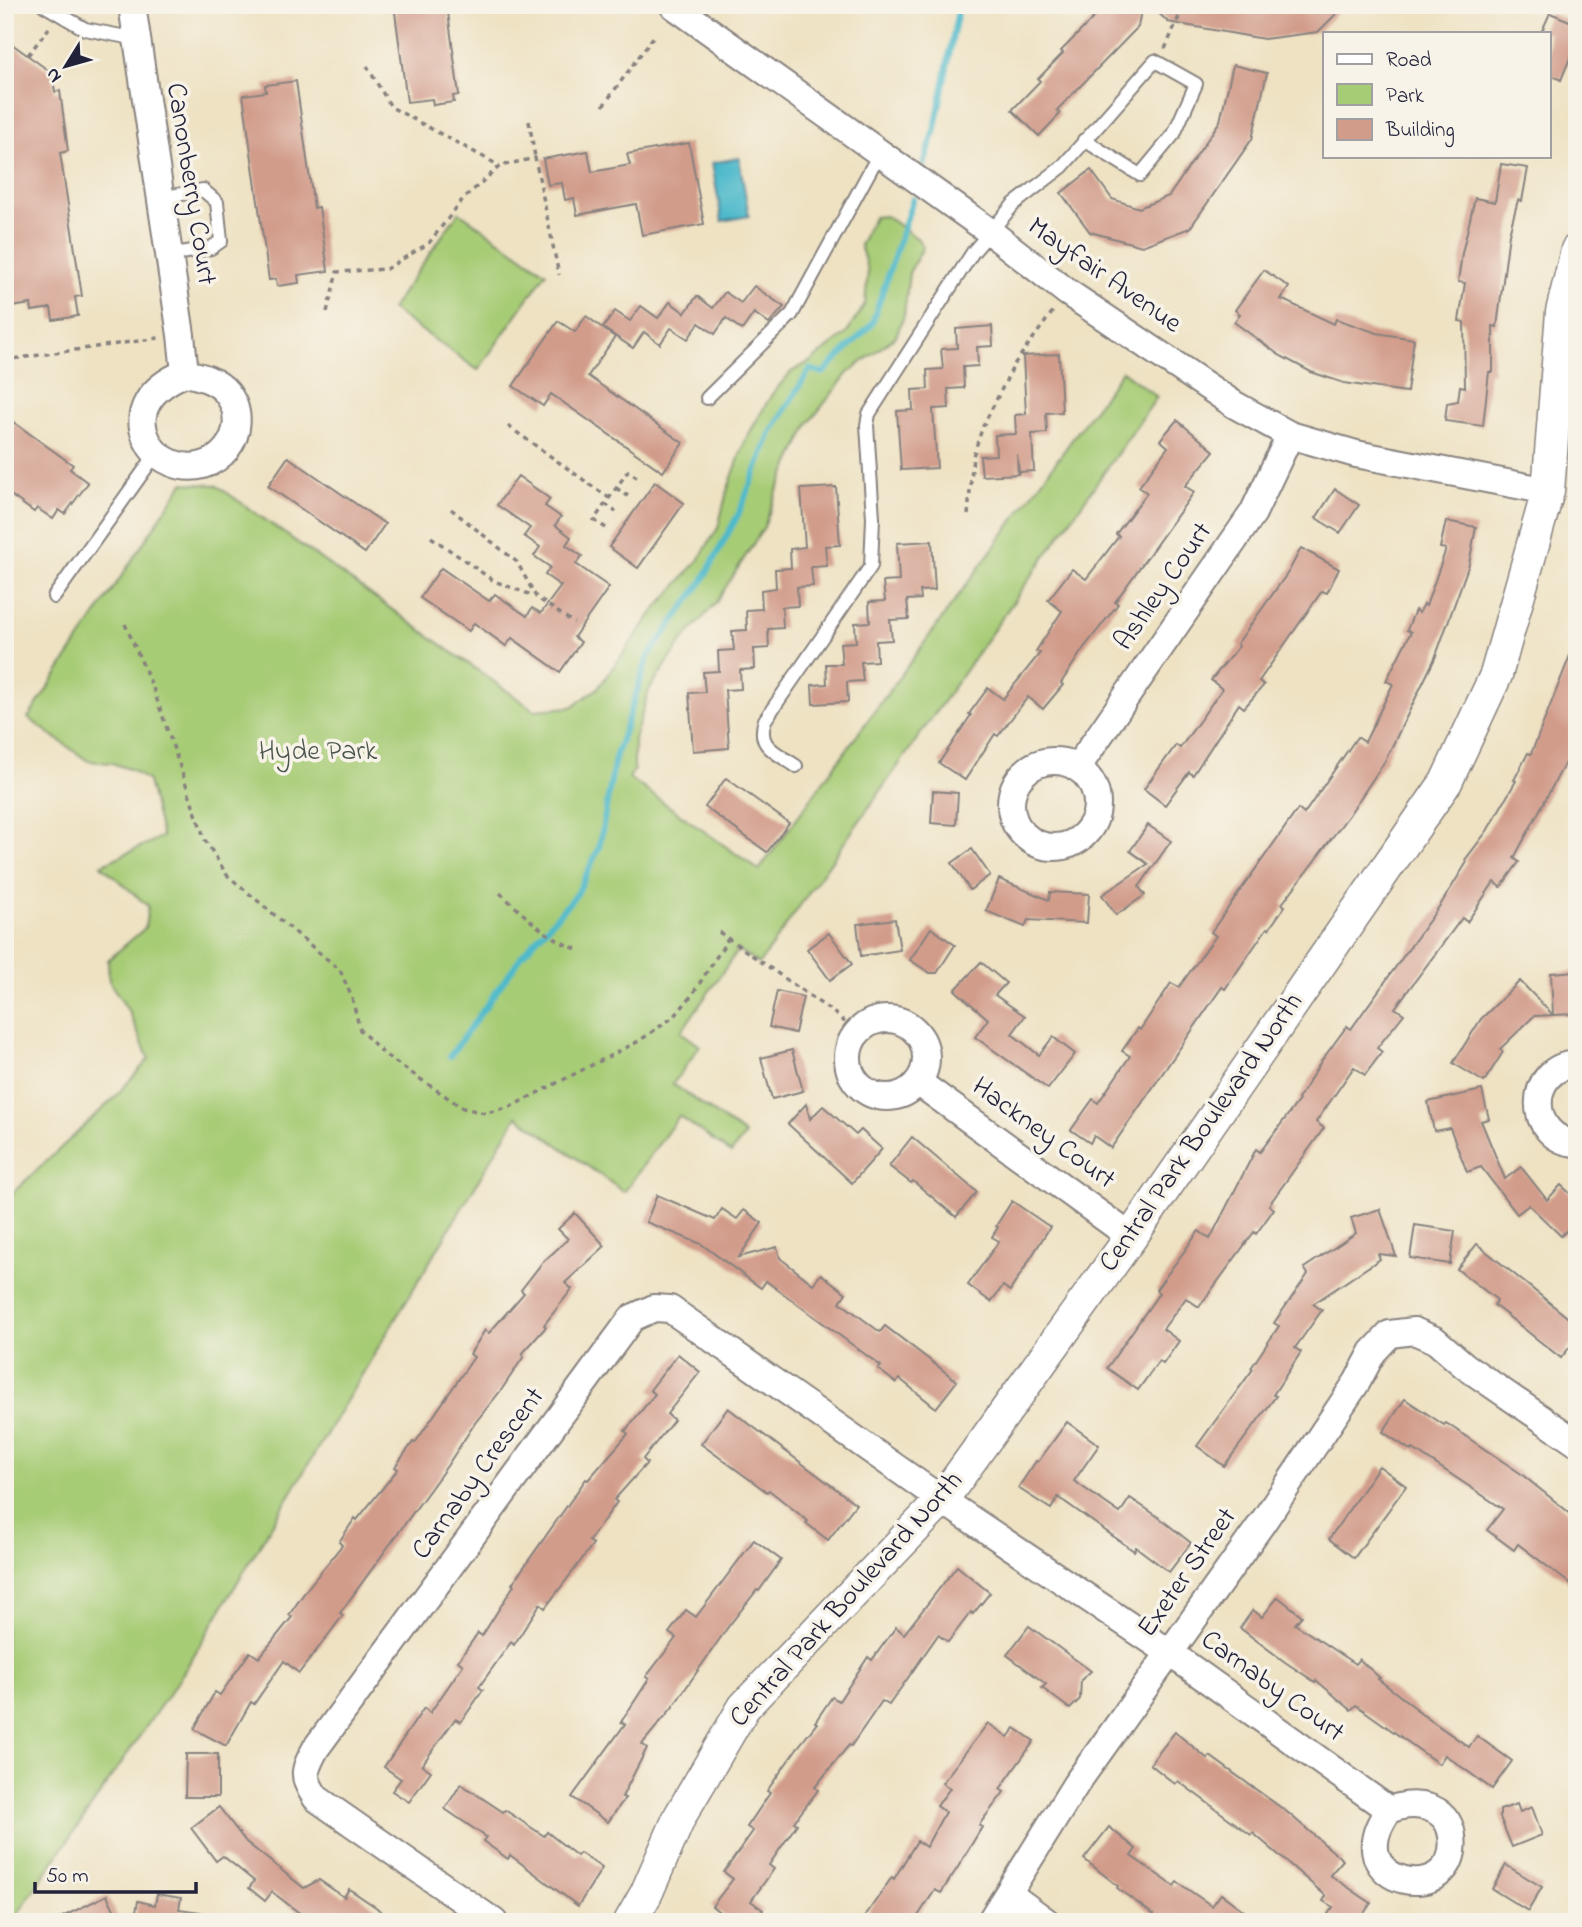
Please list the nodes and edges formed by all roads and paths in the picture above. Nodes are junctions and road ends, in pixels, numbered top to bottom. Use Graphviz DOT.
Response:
graph roads {
  1 [pos="44,5"];
  2 [pos="132,5"];
  3 [pos="673,5"];
  4 [pos="1184,5"];
  5 [pos="58,15"];
  6 [pos="654,36"];
  7 [pos="137,39"];
  8 [pos="28,55"];
  9 [pos="1159,64"];
  10 [pos="367,66"];
  11 [pos="603,106"];
  12 [pos="529,121"];
  13 [pos="1084,141"];
  14 [pos="879,154"];
  15 [pos="535,158"];
  16 [pos="500,166"];
  17 [pos="161,198"];
  18 [pos="989,231"];
  19 [pos="1577,250"];
  20 [pos="169,255"];
  21 [pos="559,275"];
  22 [pos="1067,292"];
  23 [pos="327,312"];
  24 [pos="1569,313"];
  25 [pos="181,335"];
  26 [pos="5,360"];
  27 [pos="185,373"];
  28 [pos="707,398"];
  29 [pos="508,426"];
  30 [pos="1290,435"];
  31 [pos="156,454"];
  32 [pos="638,478"];
  33 [pos="616,488"];
  34 [pos="1548,491"];
  35 [pos="628,496"];
  36 [pos="610,498"];
  37 [pos="605,504"];
  38 [pos="451,509"];
  39 [pos="616,512"];
  40 [pos="968,515"];
  41 [pos="606,528"];
  42 [pos="432,537"];
  43 [pos="54,597"];
  44 [pos="536,597"];
  45 [pos="574,623"];
  46 [pos="125,624"];
  47 [pos="796,766"];
  48 [pos="1077,768"];
  49 [pos="500,893"];
  50 [pos="719,932"];
  51 [pos="728,939"];
  52 [pos="581,950"];
  53 [pos="855,1034"];
  54 [pos="1577,1064"];
  55 [pos="918,1082"];
  56 [pos="1577,1143"];
  57 [pos="1131,1237"];
  58 [pos="1577,1443"];
  59 [pos="942,1500"];
  60 [pos="1170,1653"];
  61 [pos="1389,1810"];
  62 [pos="1009,1894"];
  63 [pos="494,1922"];
  64 [pos="629,1922"];
  65 [pos="990,1922"];
  66 [pos="1047,1922"];
  1 -- 5 [label="lane"];
  2 -- 7 [label="street, Canonberry Court"];
  3 -- 14 [label="street, Mayfair Avenue"];
  4 -- 9 [label="path"];
  5 -- 7 [label="lane"];
  5 -- 8 [label="path"];
  6 -- 11 [label="path"];
  7 -- 17 [label="street, Canonberry Court"];
  9 -- 13 [label="lane"];
  9 -- 13 [label="lane"];
  10 -- 16 [label="path"];
  12 -- 15 [label="path"];
  13 -- 18 [label="lane"];
  14 -- 18 [label="street, Mayfair Avenue"];
  14 -- 28 [label="lane"];
  15 -- 16 [label="path"];
  15 -- 21 [label="path"];
  16 -- 23 [label="path"];
  17 -- 20 [label="street, Canonberry Court"];
  17 -- 20 [label="lane"];
  18 -- 22 [label="street, Mayfair Avenue"];
  18 -- 47 [label="lane"];
  19 -- 24 [label="street, Central Park Boulevard North"];
  20 -- 25 [label="street, Canonberry Court"];
  22 -- 30 [label="street, Mayfair Avenue"];
  22 -- 40 [label="path"];
  24 -- 34 [label="street, Central Park Boulevard North"];
  25 -- 26 [label="path"];
  25 -- 27 [label="street, Canonberry Court"];
  27 -- 31 [label="street"];
  27 -- 31 [label="street"];
  29 -- 36 [label="path"];
  30 -- 34 [label="street, Mayfair Avenue"];
  30 -- 48 [label="street, Ashley Court"];
  31 -- 43 [label="lane"];
  32 -- 33 [label="path"];
  33 -- 35 [label="path"];
  33 -- 36 [label="path"];
  34 -- 57 [label="street, Central Park Boulevard North"];
  36 -- 37 [label="path"];
  37 -- 39 [label="path"];
  37 -- 41 [label="path"];
  38 -- 44 [label="path"];
  42 -- 44 [label="path"];
  44 -- 45 [label="path"];
  46 -- 51 [label="path"];
  49 -- 52 [label="path"];
  50 -- 51 [label="path"];
  51 -- 53 [label="path"];
  53 -- 55 [label="street"];
  53 -- 55 [label="street"];
  54 -- 56 [label="street"];
  55 -- 57 [label="street, Hackney Court"];
  57 -- 59 [label="street, Central Park Boulevard North"];
  58 -- 60 [label="street, Exeter Street"];
  59 -- 60 [label="street, Carnaby Court"];
  59 -- 63 [label="street, Carnaby Crescent"];
  59 -- 64 [label="street, Central Park Boulevard North"];
  60 -- 61 [label="street, Carnaby Court"];
  60 -- 62 [label="street, Exeter Street"];
  62 -- 65 [label="street, Exeter Street"];
  62 -- 66 [label="street"];
}
